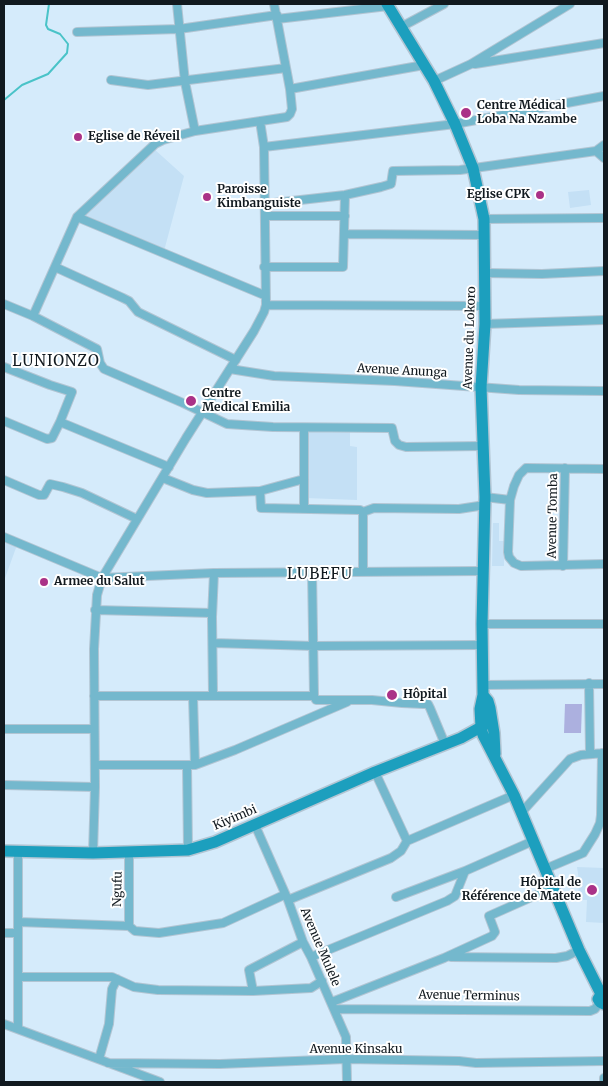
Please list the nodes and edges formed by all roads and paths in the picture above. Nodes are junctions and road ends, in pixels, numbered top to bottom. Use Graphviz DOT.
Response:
graph roads {
  1 [pos="177,4"];
  2 [pos="274,4"];
  3 [pos="444,4"];
  4 [pos="570,4"];
  5 [pos="387,5"];
  6 [pos="277,17"];
  7 [pos="401,27"];
  8 [pos="180,29"];
  9 [pos="77,32"];
  10 [pos="604,43"];
  11 [pos="471,64"];
  12 [pos="424,65"];
  13 [pos="286,68"];
  14 [pos="111,80"];
  15 [pos="434,80"];
  16 [pos="186,82"];
  17 [pos="290,89"];
  18 [pos="604,96"];
  19 [pos="260,121"];
  20 [pos="455,124"];
  21 [pos="195,131"];
  22 [pos="604,145"];
  23 [pos="264,147"];
  24 [pos="596,151"];
  25 [pos="604,158"];
  26 [pos="474,168"];
  27 [pos="345,195"];
  28 [pos="265,204"];
  29 [pos="265,216"];
  30 [pos="345,216"];
  31 [pos="77,217"];
  32 [pos="484,218"];
  33 [pos="604,218"];
  34 [pos="344,234"];
  35 [pos="485,235"];
  36 [pos="264,266"];
  37 [pos="55,267"];
  38 [pos="604,271"];
  39 [pos="485,273"];
  40 [pos="264,295"];
  41 [pos="4,304"];
  42 [pos="266,304"];
  43 [pos="485,306"];
  44 [pos="33,316"];
  45 [pos="604,320"];
  46 [pos="485,324"];
  47 [pos="236,360"];
  48 [pos="4,366"];
  49 [pos="230,369"];
  50 [pos="481,387"];
  51 [pos="604,391"];
  52 [pos="203,413"];
  53 [pos="4,421"];
  54 [pos="60,422"];
  55 [pos="304,428"];
  56 [pos="484,446"];
  57 [pos="169,467"];
  58 [pos="565,468"];
  59 [pos="604,469"];
  60 [pos="162,478"];
  61 [pos="304,479"];
  62 [pos="4,480"];
  63 [pos="260,491"];
  64 [pos="510,500"];
  65 [pos="485,501"];
  66 [pos="304,508"];
  67 [pos="363,512"];
  68 [pos="137,519"];
  69 [pos="4,537"];
  70 [pos="604,564"];
  71 [pos="563,566"];
  72 [pos="312,571"];
  73 [pos="363,571"];
  74 [pos="483,571"];
  75 [pos="214,573"];
  76 [pos="102,578"];
  77 [pos="95,610"];
  78 [pos="212,613"];
  79 [pos="482,624"];
  80 [pos="604,624"];
  81 [pos="213,643"];
  82 [pos="482,645"];
  83 [pos="314,646"];
  84 [pos="589,684"];
  85 [pos="604,684"];
  86 [pos="482,690"];
  87 [pos="213,695"];
  88 [pos="94,696"];
  89 [pos="193,696"];
  90 [pos="314,696"];
  91 [pos="351,700"];
  92 [pos="4,729"];
  93 [pos="94,729"];
  94 [pos="486,732"];
  95 [pos="445,744"];
  96 [pos="590,753"];
  97 [pos="603,753"];
  98 [pos="95,765"];
  99 [pos="191,765"];
  100 [pos="375,772"];
  101 [pos="4,785"];
  102 [pos="95,787"];
  103 [pos="514,795"];
  104 [pos="521,813"];
  105 [pos="255,825"];
  106 [pos="407,841"];
  107 [pos="533,841"];
  108 [pos="188,850"];
  109 [pos="4,851"];
  110 [pos="18,852"];
  111 [pos="129,852"];
  112 [pos="93,853"];
  113 [pos="545,869"];
  114 [pos="465,871"];
  115 [pos="552,888"];
  116 [pos="396,897"];
  117 [pos="286,898"];
  118 [pos="18,922"];
  119 [pos="129,926"];
  120 [pos="4,933"];
  121 [pos="18,933"];
  122 [pos="303,942"];
  123 [pos="579,950"];
  124 [pos="311,957"];
  125 [pos="444,958"];
  126 [pos="19,977"];
  127 [pos="117,979"];
  128 [pos="322,981"];
  129 [pos="253,991"];
  130 [pos="602,998"];
  131 [pos="333,1006"];
  132 [pos="4,1024"];
  133 [pos="18,1028"];
  134 [pos="99,1059"];
  135 [pos="346,1059"];
  136 [pos="604,1060"];
  137 [pos="108,1063"];
  138 [pos="604,1078"];
  139 [pos="146,1080"];
  140 [pos="160,1082"];
  141 [pos="347,1082"];
  142 [pos="604,1082"];
  1 -- 8 [label="street"];
  2 -- 6 [label="street"];
  3 -- 7 [label="street"];
  4 -- 11 [label="street"];
  5 -- 6 [label="street"];
  5 -- 7 [label="street, Avenue du Lokoro"];
  6 -- 8 [label="street"];
  6 -- 13 [label="street"];
  7 -- 12 [label="street, Avenue du Lokoro"];
  8 -- 9 [label="street"];
  8 -- 16 [label="street"];
  10 -- 11 [label="street"];
  11 -- 15 [label="street"];
  12 -- 15 [label="street, Avenue du Lokoro"];
  12 -- 17 [label="street"];
  13 -- 16 [label="street"];
  13 -- 17 [label="street"];
  14 -- 16 [label="street"];
  15 -- 20 [label="street, Avenue du Lokoro"];
  16 -- 21 [label="street"];
  17 -- 19 [label="street"];
  18 -- 20 [label="street"];
  19 -- 21 [label="street"];
  19 -- 23 [label="street"];
  20 -- 23 [label="street"];
  20 -- 26 [label="street, Avenue du Lokoro"];
  21 -- 31 [label="street"];
  22 -- 24 [label="street"];
  23 -- 28 [label="street"];
  24 -- 25 [label="street"];
  24 -- 26 [label="street"];
  26 -- 27 [label="street"];
  26 -- 32 [label="street, Avenue du Lokoro"];
  27 -- 28 [label="street"];
  27 -- 30 [label="street"];
  28 -- 29 [label="street"];
  29 -- 30 [label="street"];
  29 -- 36 [label="street"];
  30 -- 34 [label="street"];
  31 -- 37 [label="street"];
  31 -- 40 [label="street"];
  32 -- 33 [label="street"];
  32 -- 35 [label="street, Avenue du Lokoro"];
  34 -- 35 [label="street"];
  34 -- 36 [label="street"];
  35 -- 39 [label="street, Avenue du Lokoro"];
  36 -- 40 [label="street"];
  37 -- 44 [label="street"];
  37 -- 47 [label="street"];
  38 -- 39 [label="street"];
  39 -- 43 [label="street, Avenue du Lokoro"];
  40 -- 42 [label="street"];
  41 -- 44 [label="street"];
  42 -- 43 [label="street"];
  42 -- 47 [label="street"];
  43 -- 46 [label="street, Avenue du Lokoro"];
  44 -- 52 [label="street"];
  45 -- 46 [label="street"];
  46 -- 50 [label="street, Avenue du Lokoro"];
  47 -- 49 [label="street"];
  48 -- 54 [label="street"];
  49 -- 50 [label="street, Avenue Anunga"];
  49 -- 52 [label="street"];
  50 -- 51 [label="street, Avenue Anunga"];
  50 -- 56 [label="street, Avenue du Lokoro"];
  52 -- 55 [label="street"];
  52 -- 57 [label="street"];
  53 -- 54 [label="street"];
  54 -- 57 [label="street"];
  55 -- 56 [label="street"];
  55 -- 61 [label="street"];
  56 -- 65 [label="street, Avenue du Lokoro"];
  57 -- 60 [label="street"];
  58 -- 59 [label="street, Avenue Tomba"];
  58 -- 64 [label="street, Avenue Tomba"];
  58 -- 71 [label="street, Avenue Tomba"];
  60 -- 63 [label="street"];
  60 -- 68 [label="street"];
  61 -- 63 [label="street"];
  61 -- 66 [label="street"];
  62 -- 68 [label="street"];
  63 -- 66 [label="street"];
  64 -- 65 [label="street"];
  64 -- 71 [label="street, Avenue Tomba"];
  65 -- 67 [label="street"];
  65 -- 74 [label="street, Avenue du Lokoro"];
  66 -- 67 [label="street"];
  67 -- 73 [label="street"];
  68 -- 76 [label="street"];
  69 -- 76 [label="street"];
  70 -- 71 [label="street, Avenue Tomba"];
  72 -- 73 [label="street"];
  72 -- 75 [label="street"];
  72 -- 83 [label="street"];
  73 -- 74 [label="street"];
  74 -- 79 [label="street, Avenue du Lokoro"];
  75 -- 76 [label="street"];
  75 -- 78 [label="street"];
  76 -- 77 [label="street"];
  77 -- 78 [label="street"];
  77 -- 88 [label="street"];
  78 -- 81 [label="street"];
  79 -- 80 [label="street"];
  79 -- 82 [label="street, Avenue du Lokoro"];
  81 -- 83 [label="street"];
  81 -- 87 [label="street"];
  82 -- 83 [label="street"];
  82 -- 86 [label="street, Avenue du Lokoro"];
  83 -- 90 [label="street"];
  84 -- 85 [label="street"];
  84 -- 86 [label="street"];
  84 -- 96 [label="street"];
  86 -- 94 [label="street, Avenue du Lokoro"];
  86 -- 94 [label="street, Avenue du Lokoro"];
  87 -- 89 [label="street"];
  87 -- 90 [label="street"];
  88 -- 89 [label="street"];
  88 -- 93 [label="street"];
  89 -- 99 [label="street"];
  90 -- 91 [label="street"];
  91 -- 95 [label="street"];
  91 -- 99 [label="street"];
  92 -- 93 [label="street"];
  93 -- 98 [label="street"];
  94 -- 95 [label="street, Kiyimbi"];
  94 -- 103 [label="street"];
  95 -- 100 [label="street, Kiyimbi"];
  96 -- 97 [label="street"];
  96 -- 104 [label="street"];
  97 -- 113 [label="street"];
  98 -- 99 [label="street"];
  98 -- 102 [label="street"];
  99 -- 108 [label="street"];
  100 -- 105 [label="street, Kiyimbi"];
  100 -- 106 [label="street"];
  101 -- 102 [label="street"];
  102 -- 112 [label="street"];
  103 -- 104 [label="street"];
  103 -- 106 [label="street"];
  104 -- 107 [label="street"];
  105 -- 108 [label="street, Kiyimbi"];
  105 -- 117 [label="street, Avenue Mulele"];
  106 -- 117 [label="street"];
  107 -- 113 [label="street"];
  107 -- 114 [label="street"];
  108 -- 111 [label="street, Kiyimbi"];
  109 -- 110 [label="street, Kiyimbi"];
  110 -- 112 [label="street, Kiyimbi"];
  110 -- 118 [label="street"];
  111 -- 112 [label="street, Kiyimbi"];
  111 -- 119 [label="street, Ngufu"];
  113 -- 115 [label="street"];
  114 -- 116 [label="street"];
  114 -- 124 [label="street"];
  115 -- 123 [label="street"];
  115 -- 125 [label="street"];
  117 -- 119 [label="street"];
  117 -- 122 [label="street, Avenue Mulele"];
  118 -- 119 [label="street"];
  118 -- 121 [label="street"];
  120 -- 121 [label="street"];
  121 -- 126 [label="street"];
  122 -- 124 [label="street, Avenue Mulele"];
  122 -- 129 [label="street"];
  123 -- 125 [label="street"];
  123 -- 130 [label="street"];
  124 -- 128 [label="street, Avenue Mulele"];
  125 -- 131 [label="street"];
  126 -- 127 [label="street"];
  126 -- 133 [label="street"];
  127 -- 129 [label="street"];
  127 -- 134 [label="street"];
  128 -- 129 [label="street"];
  128 -- 131 [label="street, Avenue Mulele"];
  130 -- 131 [label="street, Avenue Terminus"];
  131 -- 135 [label="street, Avenue Mulele"];
  132 -- 133 [label="street"];
  133 -- 134 [label="street"];
  134 -- 137 [label="street"];
  135 -- 136 [label="street, Avenue Kinsaku"];
  135 -- 137 [label="street, Avenue Kinsaku"];
  135 -- 141 [label="street, Avenue Mulele"];
  137 -- 139 [label="street"];
  138 -- 142 [label="street"];
  139 -- 140 [label="street"];
}
